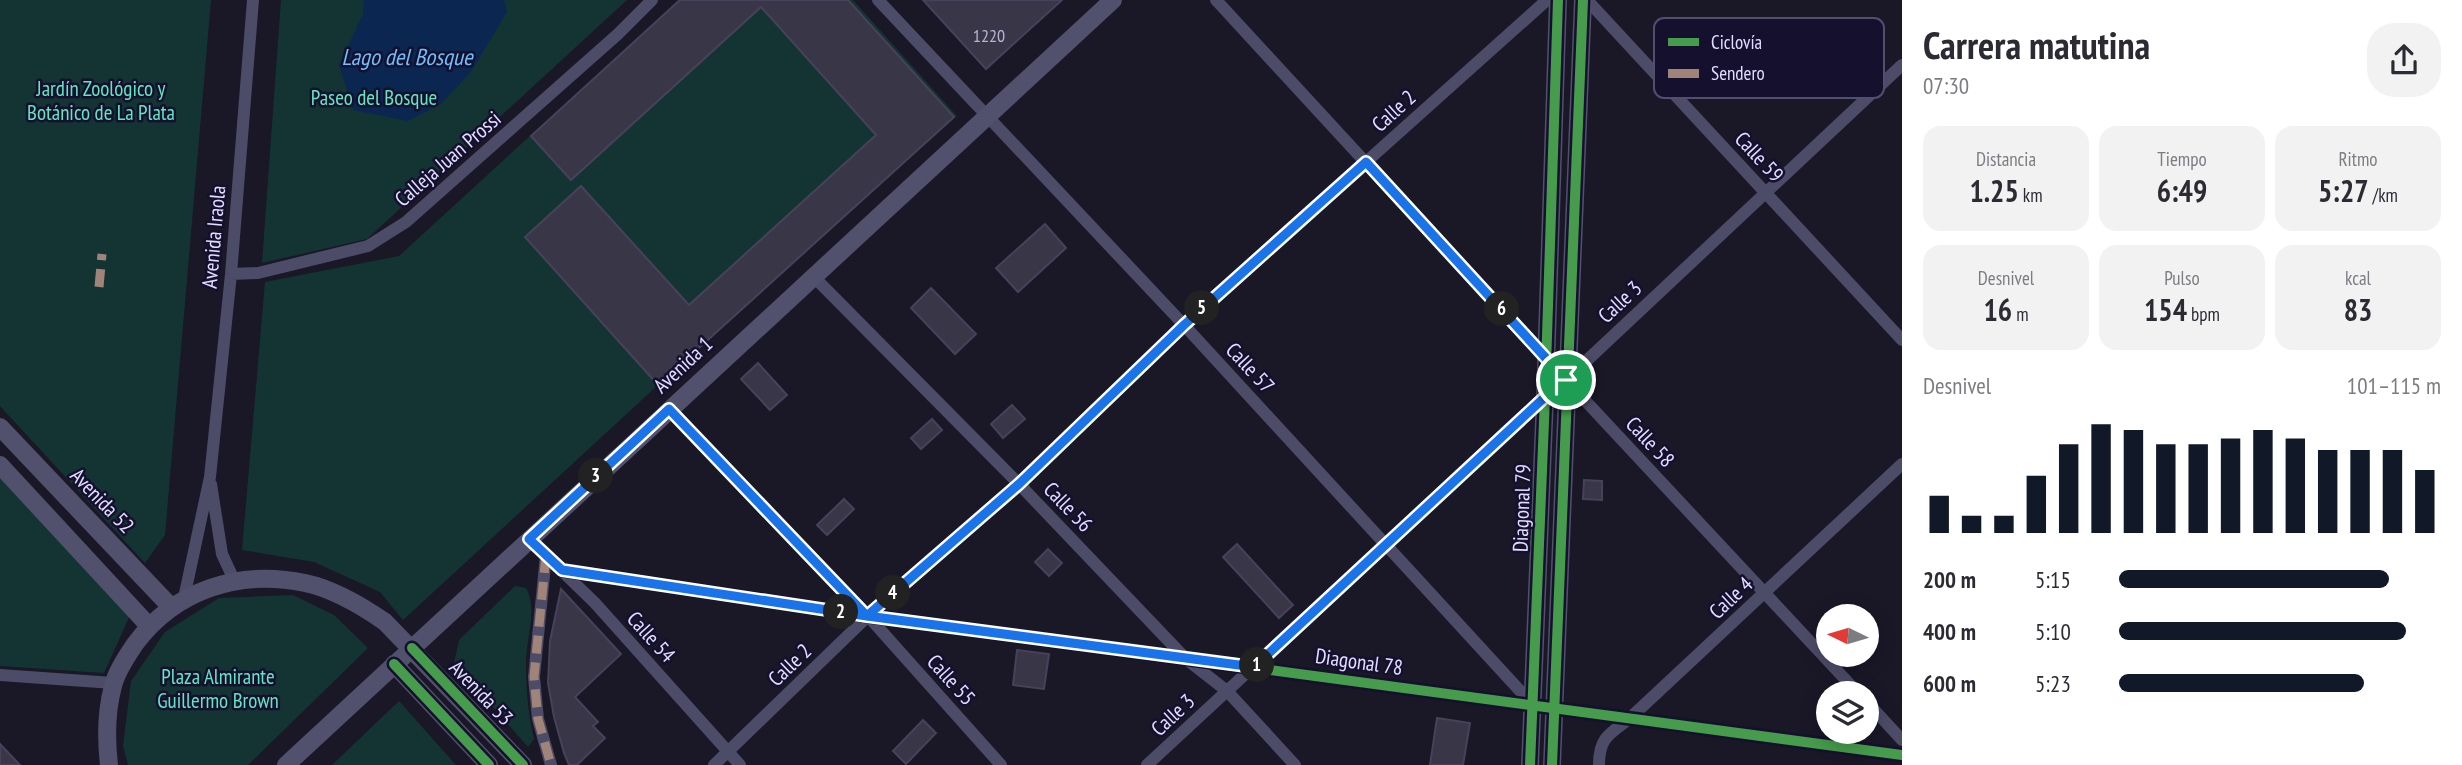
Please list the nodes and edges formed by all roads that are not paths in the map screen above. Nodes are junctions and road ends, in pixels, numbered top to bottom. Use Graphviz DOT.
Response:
graph roads {
  1 [pos="253,0"];
  2 [pos="652,0"];
  3 [pos="878,0"];
  4 [pos="1113,0"];
  5 [pos="1216,0"];
  6 [pos="1547,0"];
  7 [pos="1558,0"];
  8 [pos="1585,0"];
  9 [pos="1902,65"];
  10 [pos="1654,74"];
  11 [pos="1884,82"];
  12 [pos="1677,98"];
  13 [pos="1866,98"];
  14 [pos="986,117"];
  15 [pos="1366,162"];
  16 [pos="1765,192"];
  17 [pos="231,274"];
  18 [pos="813,276"];
  19 [pos="1184,325"];
  20 [pos="1902,340"];
  21 [pos="1546,357"];
  22 [pos="1566,380"];
  23 [pos="1545,397"];
  24 [pos="669,409"];
  25 [pos="0,427"];
  26 [pos="1902,464"];
  27 [pos="0,465"];
  28 [pos="210,477"];
  29 [pos="1019,484"];
  30 [pos="529,539"];
  31 [pos="1387,544"];
  32 [pos="546,555"];
  33 [pos="562,570"];
  34 [pos="234,582"];
  35 [pos="1765,592"];
  36 [pos="177,602"];
  37 [pos="867,616"];
  38 [pos="149,626"];
  39 [pos="411,648"];
  40 [pos="1186,659"];
  41 [pos="394,664"];
  42 [pos="1254,667"];
  43 [pos="0,675"];
  44 [pos="1847,681"];
  45 [pos="113,683"];
  46 [pos="1227,691"];
  47 [pos="1533,705"];
  48 [pos="1554,708"];
  49 [pos="1879,715"];
  50 [pos="1629,719"];
  51 [pos="1902,740"];
  52 [pos="728,752"];
  53 [pos="1902,755"];
  54 [pos="109,765"];
  55 [pos="286,765"];
  56 [pos="489,765"];
  57 [pos="523,765"];
  58 [pos="551,765"];
  59 [pos="715,765"];
  60 [pos="740,765"];
  61 [pos="1001,765"];
  62 [pos="1147,765"];
  63 [pos="1295,765"];
  64 [pos="1530,765"];
  65 [pos="1552,765"];
  66 [pos="1599,765"];
  1 -- 17 [label="street, Avenida Iraola"];
  2 -- 17 [label="street, Calleja Juan Prossi"];
  3 -- 14 [label="street, Calle 57"];
  4 -- 14 [label="main road, Avenida 1"];
  5 -- 15 [label="street, Calle 58"];
  6 -- 15 [label="street, Calle 2"];
  7 -- 21 [label="main road, Diagonal 79"];
  8 -- 10 [label="street, Calle 59"];
  8 -- 22 [label="main road, Diagonal 79"];
  9 -- 11 [label="street, Calle 3"];
  12 -- 16 [label="street, Calle 59"];
  13 -- 16 [label="street, Calle 3"];
  14 -- 18 [label="main road, Avenida 1"];
  14 -- 19 [label="street, Calle 57"];
  15 -- 19 [label="street, Calle 2"];
  15 -- 21 [label="street, Calle 58"];
  16 -- 20 [label="street, Calle 59"];
  16 -- 22 [label="street, Calle 3"];
  17 -- 28 [label="street, Avenida Iraola"];
  18 -- 24 [label="main road, Avenida 1"];
  18 -- 29 [label="street, Calle 56"];
  19 -- 29 [label="street, Calle 2"];
  19 -- 31 [label="street, Calle 57"];
  21 -- 22 [label="street, Calle 58"];
  21 -- 23 [label="main road, Diagonal 79"];
  22 -- 23 [label="street, Calle 3"];
  22 -- 35 [label="street, Calle 58"];
  22 -- 48 [label="main road, Diagonal 79"];
  23 -- 31 [label="street, Calle 3"];
  23 -- 47 [label="main road, Diagonal 79"];
  24 -- 30 [label="main road, Avenida 1"];
  24 -- 37 [label="street, Calle 55"];
  25 -- 36 [label="main road, Avenida 52"];
  26 -- 35 [label="street, Calle 4"];
  27 -- 38 [label="main road"];
  28 -- 34 [label="street, Avenida Iraola"];
  28 -- 36 [label="street, Avenida Iraola"];
  29 -- 37 [label="street, Calle 2"];
  29 -- 40 [label="street, Calle 56"];
  30 -- 32 [label="street, Calle 54"];
  30 -- 39 [label="main road, Avenida 1"];
  31 -- 42 [label="street, Calle 3"];
  31 -- 47 [label="street, Calle 57"];
  32 -- 33 [label="street, Calle 54"];
  32 -- 58 [label="street"];
  33 -- 37 [label="street, Diagonal 78"];
  33 -- 52 [label="street, Calle 54"];
  34 -- 36 [label="main road"];
  34 -- 39 [label="main road"];
  35 -- 44 [label="street, Calle 58"];
  35 -- 50 [label="street, Calle 4"];
  36 -- 38 [label="main road"];
  37 -- 40 [label="street, Diagonal 78"];
  37 -- 52 [label="street, Calle 2"];
  37 -- 61 [label="street, Calle 55"];
  38 -- 45 [label="main road"];
  39 -- 41 [label="main road, Avenida 1"];
  39 -- 57 [label="main road, Avenida 53"];
  40 -- 42 [label="street, Diagonal 78"];
  40 -- 46 [label="street, Calle 56"];
  41 -- 55 [label="main road, Avenida 1"];
  41 -- 56 [label="main road, Avenida 53"];
  42 -- 46 [label="street, Calle 3"];
  42 -- 47 [label="street, Diagonal 78"];
  43 -- 45 [label="street"];
  45 -- 54 [label="main road"];
  46 -- 62 [label="street, Calle 3"];
  46 -- 63 [label="street, Calle 56"];
  47 -- 48 [label="street, Diagonal 78"];
  47 -- 64 [label="main road, Diagonal 79"];
  48 -- 50 [label="street, Diagonal 78"];
  48 -- 65 [label="main road, Diagonal 79"];
  49 -- 51 [label="street"];
  50 -- 53 [label="street, Diagonal 78"];
  50 -- 66 [label="street, Calle 4"];
  52 -- 59 [label="street, Calle 2"];
  52 -- 60 [label="street, Calle 54"];
}
